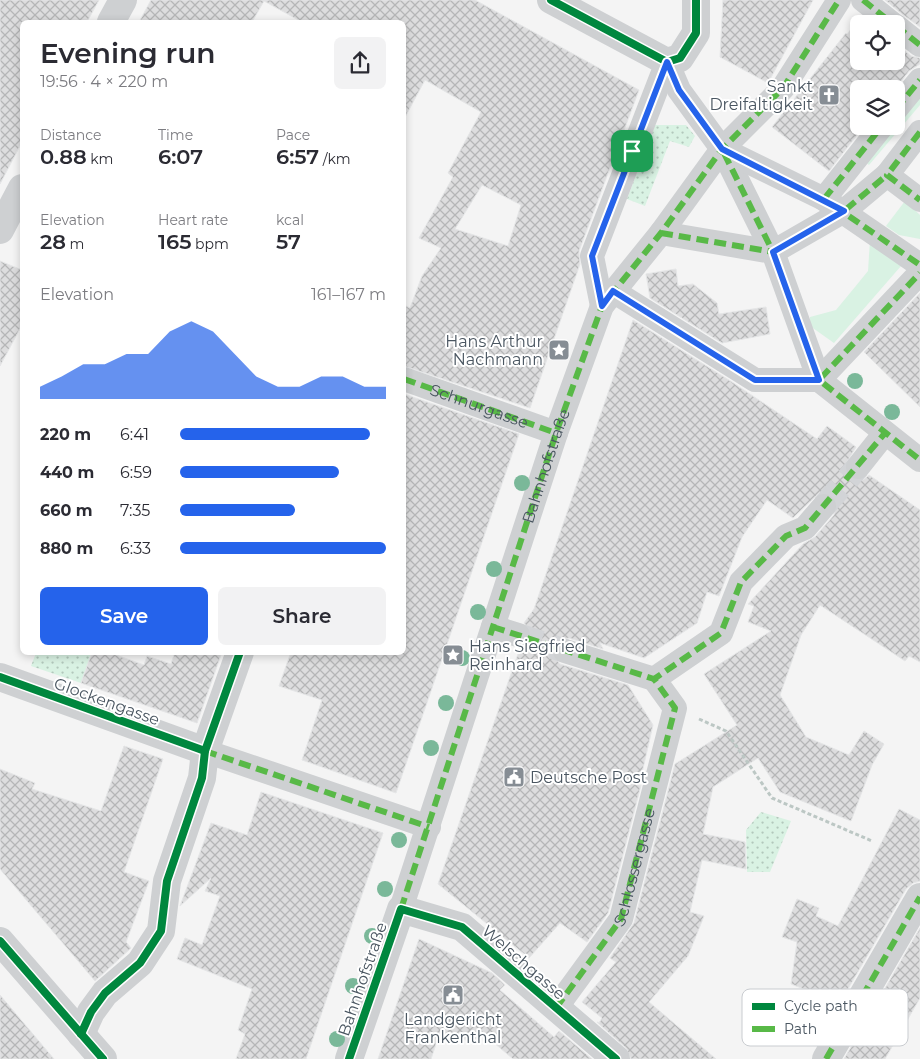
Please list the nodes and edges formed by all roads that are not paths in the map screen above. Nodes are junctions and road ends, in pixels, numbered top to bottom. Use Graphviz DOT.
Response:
graph roads {
  1 [pos="123,0"];
  2 [pos="551,0"];
  3 [pos="696,0"];
  4 [pos="839,0"];
  5 [pos="863,0"];
  6 [pos="882,15"];
  7 [pos="112,20"];
  8 [pos="905,34"];
  9 [pos="920,46"];
  10 [pos="667,62"];
  11 [pos="920,80"];
  12 [pos="905,98"];
  13 [pos="920,132"];
  14 [pos="877,135"];
  15 [pos="722,149"];
  16 [pos="887,176"];
  17 [pos="20,193"];
  18 [pos="920,200"];
  19 [pos="834,205"];
  20 [pos="6,230"];
  21 [pos="661,233"];
  22 [pos="773,252"];
  23 [pos="920,265"];
  24 [pos="920,272"];
  25 [pos="607,299"];
  26 [pos="406,380"];
  27 [pos="822,382"];
  28 [pos="885,432"];
  29 [pos="556,433"];
  30 [pos="920,460"];
  31 [pos="858,467"];
  32 [pos="824,506"];
  33 [pos="493,627"];
  34 [pos="518,635"];
  35 [pos="565,651"];
  36 [pos="239,655"];
  37 [pos="0,677"];
  38 [pos="654,679"];
  39 [pos="206,751"];
  40 [pos="429,827"];
  41 [pos="920,897"];
  42 [pos="401,909"];
  43 [pos="0,941"];
  44 [pos="867,989"];
  45 [pos="556,1008"];
  46 [pos="81,1034"];
  47 [pos="834,1046"];
  48 [pos="103,1059"];
  49 [pos="349,1059"];
  50 [pos="616,1059"];
  51 [pos="826,1059"];
  1 -- 7 [label="street"];
  2 -- 10 [label="street"];
  3 -- 10 [label="street"];
  4 -- 15 [label="street"];
  5 -- 6 [label="street"];
  8 -- 9 [label="street"];
  10 -- 15 [label="street"];
  10 -- 25 [label="street"];
  11 -- 12 [label="street"];
  13 -- 16 [label="street"];
  14 -- 19 [label="street"];
  15 -- 19 [label="street"];
  15 -- 21 [label="street"];
  15 -- 22 [label="street"];
  16 -- 18 [label="street"];
  16 -- 19 [label="street"];
  17 -- 20 [label="street"];
  19 -- 22 [label="street"];
  19 -- 23 [label="street"];
  21 -- 22 [label="street"];
  21 -- 25 [label="street"];
  22 -- 27 [label="street"];
  24 -- 27 [label="street"];
  25 -- 27 [label="street"];
  25 -- 29 [label="street, Bahnhofstraße"];
  26 -- 29 [label="street, Schnurgasse"];
  27 -- 28 [label="street"];
  28 -- 30 [label="street"];
  28 -- 31 [label="street"];
  29 -- 33 [label="street, Bahnhofstraße"];
  32 -- 38 [label="street"];
  33 -- 34 [label="street"];
  33 -- 40 [label="street, Bahnhofstraße"];
  35 -- 38 [label="street"];
  36 -- 39 [label="street"];
  37 -- 39 [label="street, Glockengasse"];
  38 -- 45 [label="street, Schlossergasse"];
  39 -- 40 [label="street, Glockengasse"];
  39 -- 46 [label="street"];
  40 -- 42 [label="street, Bahnhofstraße"];
  41 -- 44 [label="street"];
  42 -- 45 [label="street, Welschgasse"];
  42 -- 49 [label="street, Bahnhofstraße"];
  43 -- 46 [label="street"];
  45 -- 50 [label="street, Welschgasse"];
  46 -- 48 [label="street"];
  47 -- 51 [label="street"];
}
